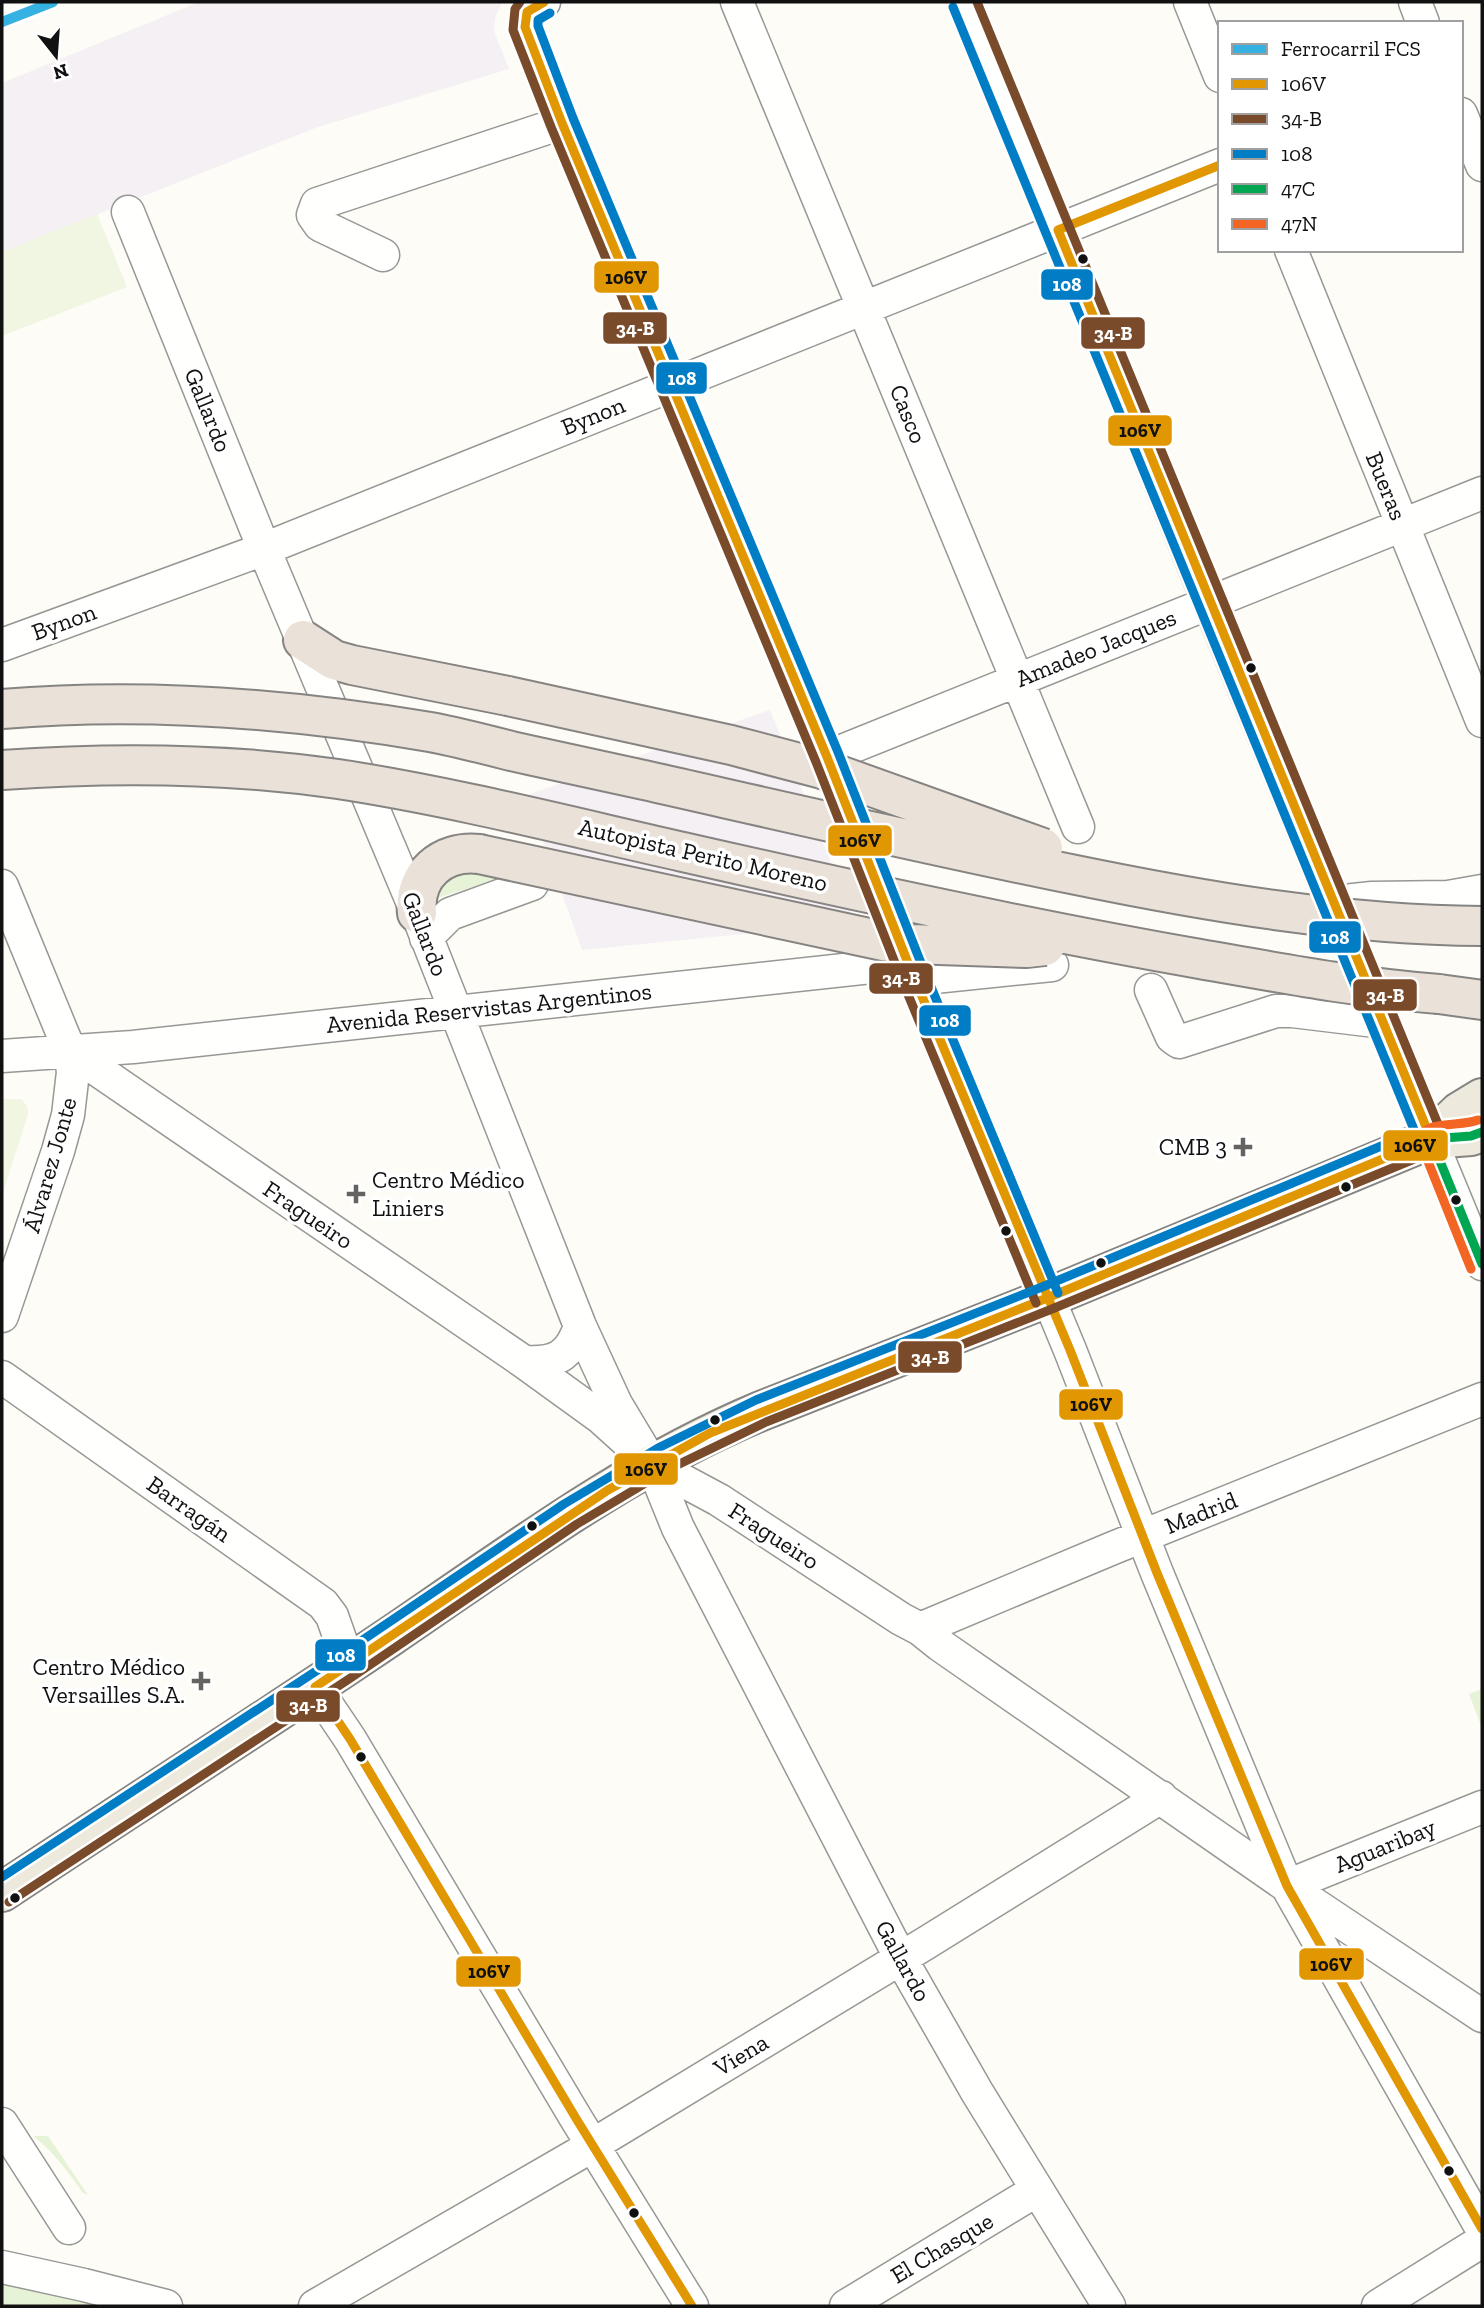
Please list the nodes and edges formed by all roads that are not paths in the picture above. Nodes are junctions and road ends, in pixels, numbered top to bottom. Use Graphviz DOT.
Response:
graph roads {
  1 [pos="737,2"];
  2 [pos="964,2"];
  3 [pos="1190,2"];
  4 [pos="1415,2"];
  5 [pos="526,11"];
  6 [pos="1422,21"];
  7 [pos="1218,71"];
  8 [pos="1463,119"];
  9 [pos="562,123"];
  10 [pos="1482,165"];
  11 [pos="1218,166"];
  12 [pos="128,212"];
  13 [pos="1058,230"];
  14 [pos="1292,252"];
  15 [pos="383,255"];
  16 [pos="865,307"];
  17 [pos="671,385"];
  18 [pos="1482,493"];
  19 [pos="1402,526"];
  20 [pos="264,549"];
  21 [pos="1209,603"];
  22 [pos="303,640"];
  23 [pos="2,645"];
  24 [pos="1016,680"];
  25 [pos="2,709"];
  26 [pos="1482,721"];
  27 [pos="2,770"];
  28 [pos="1078,827"];
  29 [pos="532,884"];
  30 [pos="2,886"];
  31 [pos="1482,891"];
  32 [pos="1163,893"];
  33 [pos="1335,902"];
  34 [pos="422,926"];
  35 [pos="1482,926"];
  36 [pos="1094,941"];
  37 [pos="909,965"];
  38 [pos="1052,965"];
  39 [pos="1151,990"];
  40 [pos="1482,998"];
  41 [pos="455,1012"];
  42 [pos="1383,1022"];
  43 [pos="70,1051"];
  44 [pos="2,1056"];
  45 [pos="1482,1098"];
  46 [pos="1482,1132"];
  47 [pos="1431,1139"];
  48 [pos="1482,1264"];
  49 [pos="1047,1298"];
  50 [pos="2,1316"];
  51 [pos="580,1326"];
  52 [pos="524,1362"];
  53 [pos="2,1377"];
  54 [pos="1482,1399"];
  55 [pos="652,1464"];
  56 [pos="1142,1536"];
  57 [pos="920,1629"];
  58 [pos="349,1664"];
  59 [pos="315,1687"];
  60 [pos="1161,1797"];
  61 [pos="1482,1807"];
  62 [pos="1287,1886"];
  63 [pos="2,1892"];
  64 [pos="901,1959"];
  65 [pos="1482,2016"];
  66 [pos="2,2124"];
  67 [pos="592,2145"];
  68 [pos="1037,2190"];
  69 [pos="69,2228"];
  70 [pos="1482,2229"];
  71 [pos="1482,2241"];
  72 [pos="2,2267"];
  73 [pos="166,2306"];
  74 [pos="315,2306"];
  75 [pos="692,2306"];
  76 [pos="846,2306"];
  77 [pos="1109,2306"];
  78 [pos="1378,2306"];
  1 -- 16 [label="street, Casco"];
  2 -- 13 [label="street"];
  3 -- 7 [label="street"];
  4 -- 6 [label="street"];
  5 -- 9 [label="street"];
  8 -- 10 [label="street"];
  9 -- 15 [label="street"];
  9 -- 17 [label="street"];
  11 -- 13 [label="street, Bynon"];
  12 -- 20 [label="street, Gallardo"];
  13 -- 16 [label="street, Bynon"];
  13 -- 21 [label="street"];
  14 -- 19 [label="street, Bueras"];
  16 -- 17 [label="street, Bynon"];
  16 -- 24 [label="street, Casco"];
  17 -- 20 [label="street, Bynon"];
  17 -- 24 [label="street, Amadeo Jacques"];
  18 -- 19 [label="street, Amadeo Jacques"];
  19 -- 21 [label="street, Amadeo Jacques"];
  19 -- 26 [label="street, Bueras"];
  20 -- 22 [label="street, Gallardo"];
  20 -- 23 [label="street, Bynon"];
  21 -- 24 [label="street, Amadeo Jacques"];
  21 -- 33 [label="street"];
  22 -- 32 [label="highway, bridge"];
  22 -- 34 [label="street, Gallardo"];
  24 -- 28 [label="street, Casco"];
  25 -- 32 [label="highway, bridge"];
  27 -- 36 [label="highway, Autopista Perito Moreno, bridge"];
  29 -- 34 [label="street"];
  30 -- 43 [label="street"];
  31 -- 33 [label="street"];
  32 -- 35 [label="highway, bridge"];
  33 -- 42 [label="street"];
  34 -- 36 [label="highway, bridge"];
  34 -- 41 [label="street, Gallardo"];
  36 -- 40 [label="highway, Autopista Perito Moreno, bridge"];
  37 -- 38 [label="street, Avenida Reservistas Argentinos"];
  37 -- 41 [label="street, Avenida Reservistas Argentinos"];
  37 -- 49 [label="street"];
  39 -- 42 [label="street"];
  41 -- 43 [label="street, Avenida Reservistas Argentinos"];
  41 -- 51 [label="street, Gallardo"];
  42 -- 47 [label="street"];
  43 -- 44 [label="street, Avenida Reservistas Argentinos"];
  43 -- 50 [label="street, Álvarez Jonte"];
  43 -- 52 [label="street, Fragueiro"];
  45 -- 47 [label="main road"];
  46 -- 47 [label="main road"];
  47 -- 48 [label="street"];
  47 -- 49 [label="main road"];
  49 -- 55 [label="main road"];
  49 -- 56 [label="street"];
  51 -- 52 [label="street"];
  51 -- 55 [label="street, Gallardo"];
  52 -- 55 [label="street, Fragueiro"];
  53 -- 58 [label="street, Barragán"];
  54 -- 56 [label="street, Madrid"];
  55 -- 57 [label="street, Fragueiro"];
  55 -- 58 [label="main road"];
  55 -- 64 [label="street, Gallardo"];
  56 -- 57 [label="street, Madrid"];
  56 -- 62 [label="street"];
  57 -- 60 [label="street, Fragueiro"];
  58 -- 59 [label="main road"];
  59 -- 63 [label="main road"];
  59 -- 67 [label="street"];
  60 -- 62 [label="street, Fragueiro"];
  60 -- 64 [label="street, Viena"];
  61 -- 62 [label="street, Aguaribay"];
  62 -- 65 [label="street, Fragueiro"];
  62 -- 70 [label="street"];
  64 -- 67 [label="street, Viena"];
  64 -- 68 [label="street, Gallardo"];
  66 -- 69 [label="street"];
  67 -- 74 [label="street, Viena"];
  67 -- 75 [label="street"];
  68 -- 76 [label="street, El Chasque"];
  68 -- 77 [label="street, Gallardo"];
  71 -- 78 [label="street"];
  72 -- 73 [label="street"];
}
